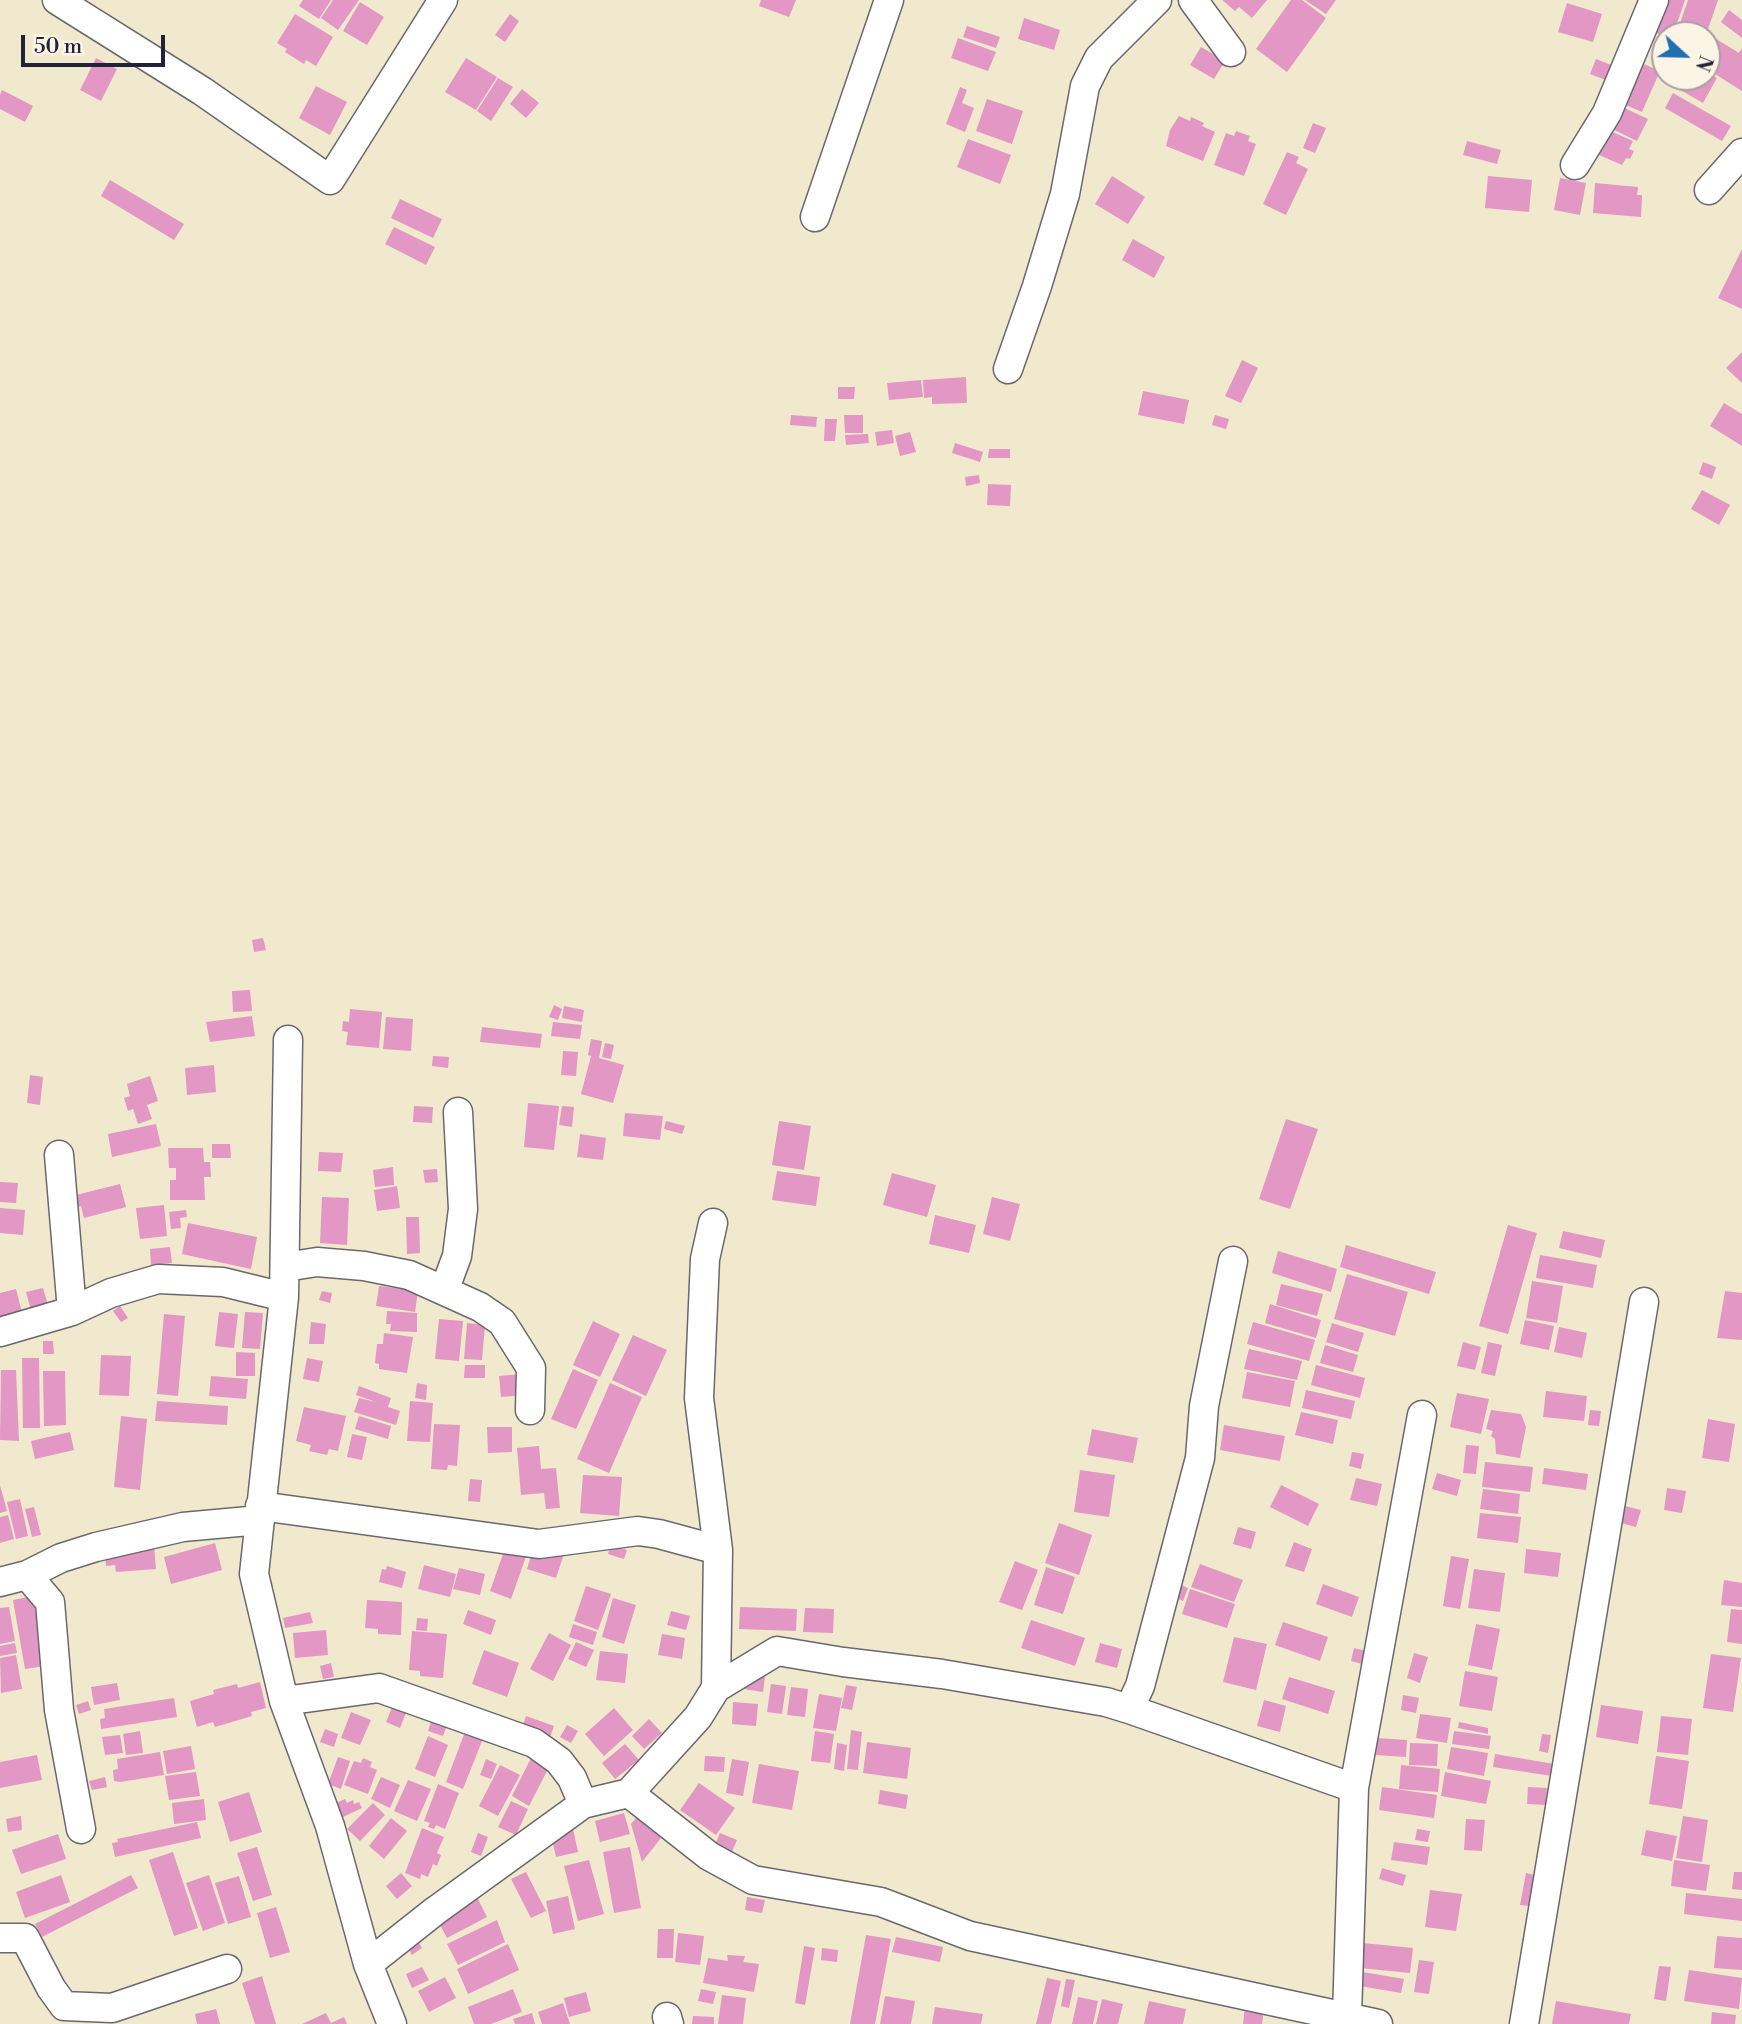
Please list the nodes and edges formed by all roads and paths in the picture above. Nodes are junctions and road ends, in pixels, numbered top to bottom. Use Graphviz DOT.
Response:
graph roads {
  1 [pos="57,0"];
  2 [pos="443,0"];
  3 [pos="889,0"];
  4 [pos="1157,0"];
  5 [pos="1193,0"];
  6 [pos="1654,0"];
  7 [pos="1231,52"];
  8 [pos="1742,153"];
  9 [pos="1575,165"];
  10 [pos="1709,190"];
  11 [pos="815,217"];
  12 [pos="1008,369"];
  13 [pos="288,1040"];
  14 [pos="458,1112"];
  15 [pos="59,1155"];
  16 [pos="713,1223"];
  17 [pos="1233,1261"];
  18 [pos="285,1267"];
  19 [pos="444,1291"];
  20 [pos="284,1297"];
  21 [pos="1644,1302"];
  22 [pos="72,1311"];
  23 [pos="0,1332"];
  24 [pos="530,1410"];
  25 [pos="1422,1415"];
  26 [pos="260,1513"];
  27 [pos="718,1550"];
  28 [pos="27,1575"];
  29 [pos="0,1582"];
  30 [pos="716,1688"];
  31 [pos="284,1701"];
  32 [pos="1129,1709"];
  33 [pos="1354,1788"];
  34 [pos="629,1793"];
  35 [pos="583,1804"];
  36 [pos="81,1829"];
  37 [pos="0,1938"];
  38 [pos="368,1964"];
  39 [pos="227,1969"];
  40 [pos="67,2015"];
  41 [pos="1347,2017"];
  42 [pos="392,2024"];
  43 [pos="1378,2024"];
  44 [pos="1524,2024"];
  1 -- 2 [label="street"];
  3 -- 11 [label="street"];
  4 -- 12 [label="street"];
  5 -- 7 [label="street"];
  6 -- 9 [label="street"];
  8 -- 10 [label="street"];
  13 -- 18 [label="street"];
  14 -- 19 [label="street"];
  15 -- 22 [label="street"];
  16 -- 27 [label="street"];
  17 -- 32 [label="street"];
  18 -- 19 [label="street"];
  18 -- 20 [label="street"];
  19 -- 24 [label="street"];
  20 -- 22 [label="street"];
  20 -- 26 [label="street"];
  21 -- 44 [label="street"];
  22 -- 23 [label="street"];
  25 -- 33 [label="street"];
  26 -- 27 [label="street"];
  26 -- 28 [label="street"];
  26 -- 31 [label="street"];
  27 -- 30 [label="street"];
  28 -- 29 [label="street"];
  28 -- 36 [label="street"];
  30 -- 32 [label="street"];
  30 -- 34 [label="street"];
  31 -- 35 [label="street"];
  31 -- 38 [label="street"];
  32 -- 33 [label="street"];
  33 -- 41 [label="street"];
  34 -- 35 [label="street"];
  34 -- 41 [label="street"];
  35 -- 38 [label="street"];
  37 -- 40 [label="street"];
  38 -- 42 [label="street"];
  39 -- 40 [label="street"];
  41 -- 43 [label="street"];
}
